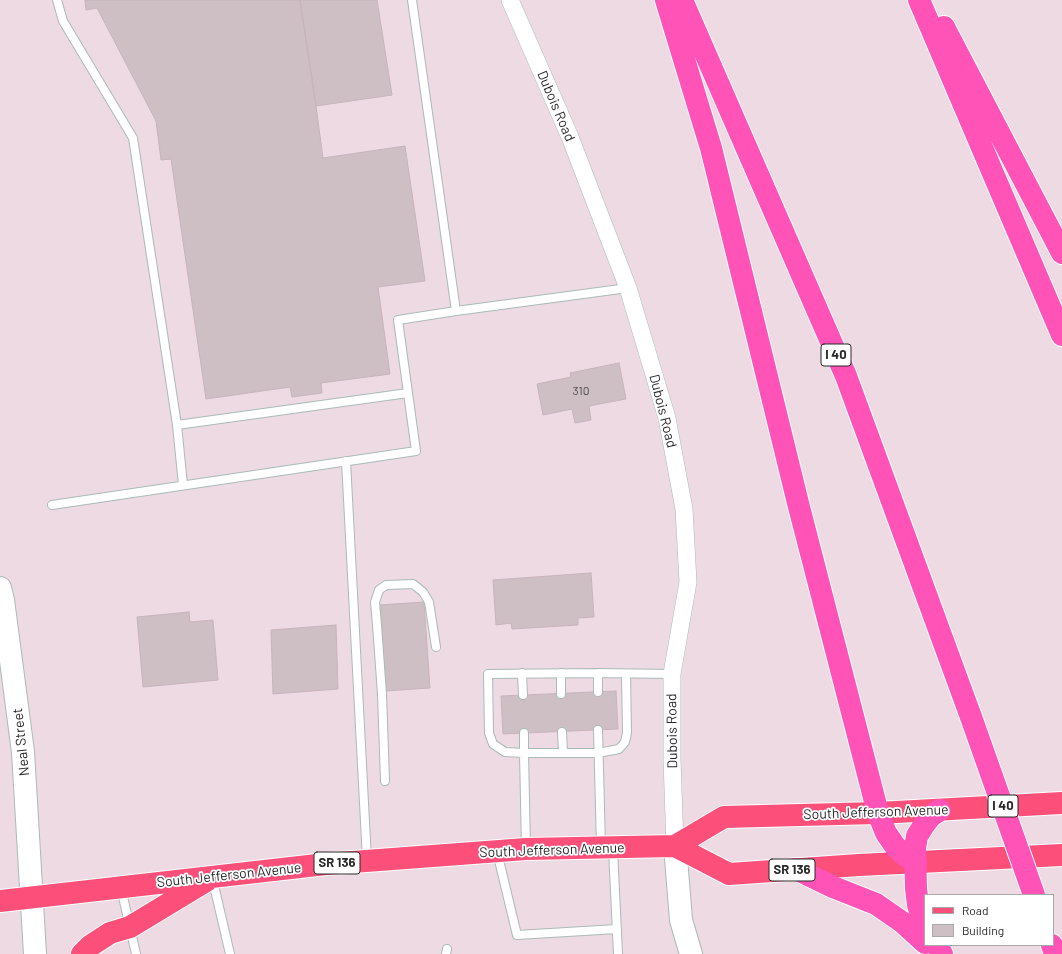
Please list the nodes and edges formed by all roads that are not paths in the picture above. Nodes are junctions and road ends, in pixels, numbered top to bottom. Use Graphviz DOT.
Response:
graph roads {
  1 [pos="57,0"];
  2 [pos="412,0"];
  3 [pos="510,0"];
  4 [pos="666,0"];
  5 [pos="682,0"];
  6 [pos="919,0"];
  7 [pos="930,0"];
  8 [pos="1062,253"];
  9 [pos="628,288"];
  10 [pos="456,311"];
  11 [pos="1062,335"];
  12 [pos="408,393"];
  13 [pos="177,425"];
  14 [pos="346,461"];
  15 [pos="183,485"];
  16 [pos="52,505"];
  17 [pos="0,588"];
  18 [pos="436,647"];
  19 [pos="522,673"];
  20 [pos="561,673"];
  21 [pos="598,673"];
  22 [pos="626,674"];
  23 [pos="672,674"];
  24 [pos="598,692"];
  25 [pos="561,694"];
  26 [pos="523,695"];
  27 [pos="598,730"];
  28 [pos="562,732"];
  29 [pos="524,733"];
  30 [pos="524,753"];
  31 [pos="563,753"];
  32 [pos="598,753"];
  33 [pos="384,781"];
  34 [pos="1062,803"];
  35 [pos="940,810"];
  36 [pos="878,814"];
  37 [pos="675,846"];
  38 [pos="607,848"];
  39 [pos="526,849"];
  40 [pos="497,852"];
  41 [pos="1062,855"];
  42 [pos="367,861"];
  43 [pos="916,862"];
  44 [pos="796,869"];
  45 [pos="212,877"];
  46 [pos="121,887"];
  47 [pos="1034,894"];
  48 [pos="32,897"];
  49 [pos="0,901"];
  50 [pos="924,921"];
  51 [pos="130,927"];
  52 [pos="617,929"];
  53 [pos="924,942"];
  54 [pos="928,946"];
  55 [pos="35,954"];
  56 [pos="82,954"];
  57 [pos="136,954"];
  58 [pos="230,954"];
  59 [pos="618,954"];
  60 [pos="691,954"];
  61 [pos="937,954"];
  1 -- 13 [label="lane"];
  2 -- 10 [label="lane"];
  3 -- 9 [label="street, Dubois Road"];
  4 -- 36 [label="highway"];
  5 -- 47 [label="highway, I 40, bridge"];
  6 -- 11 [label="highway"];
  7 -- 8 [label="highway"];
  9 -- 10 [label="lane"];
  9 -- 23 [label="street, Dubois Road"];
  10 -- 12 [label="lane"];
  12 -- 13 [label="lane"];
  12 -- 14 [label="lane"];
  13 -- 15 [label="lane"];
  14 -- 15 [label="lane"];
  14 -- 42 [label="lane"];
  15 -- 16 [label="lane"];
  17 -- 48 [label="main road, Neal Street"];
  18 -- 33 [label="lane"];
  19 -- 20 [label="lane"];
  19 -- 26 [label="lane"];
  19 -- 30 [label="lane"];
  20 -- 21 [label="lane"];
  20 -- 25 [label="lane"];
  21 -- 22 [label="lane"];
  21 -- 24 [label="lane"];
  22 -- 23 [label="lane"];
  22 -- 32 [label="lane"];
  23 -- 37 [label="street, Dubois Road"];
  27 -- 32 [label="lane"];
  28 -- 31 [label="lane"];
  29 -- 30 [label="lane"];
  30 -- 31 [label="lane"];
  30 -- 39 [label="lane"];
  31 -- 32 [label="lane"];
  32 -- 38 [label="lane"];
  34 -- 35 [label="main road, South Jefferson Avenue / SR 136"];
  35 -- 36 [label="main road, South Jefferson Avenue / SR 136"];
  35 -- 43 [label="highway"];
  36 -- 37 [label="main road, South Jefferson Avenue / SR 136"];
  36 -- 43 [label="highway"];
  37 -- 38 [label="main road, South Jefferson Avenue / SR 136"];
  37 -- 44 [label="main road, South Jefferson Avenue / SR 136"];
  37 -- 60 [label="main road"];
  38 -- 39 [label="main road, South Jefferson Avenue / SR 136"];
  38 -- 52 [label="lane"];
  39 -- 40 [label="main road, South Jefferson Avenue / SR 136"];
  40 -- 42 [label="main road, South Jefferson Avenue / SR 136"];
  40 -- 52 [label="lane"];
  41 -- 43 [label="main road, South Jefferson Avenue / SR 136"];
  42 -- 45 [label="main road, South Jefferson Avenue / SR 136"];
  43 -- 44 [label="main road, South Jefferson Avenue / SR 136"];
  43 -- 50 [label="highway"];
  44 -- 53 [label="highway"];
  45 -- 46 [label="main road, South Jefferson Avenue / SR 136"];
  45 -- 51 [label="main road"];
  45 -- 58 [label="lane"];
  46 -- 48 [label="main road, South Jefferson Avenue / SR 136"];
  46 -- 51 [label="lane"];
  48 -- 49 [label="main road, South Jefferson Avenue / SR 136"];
  48 -- 55 [label="main road, Neal Street"];
  51 -- 56 [label="main road"];
  51 -- 57 [label="lane"];
  52 -- 59 [label="lane"];
  54 -- 61 [label="highway"];
}
